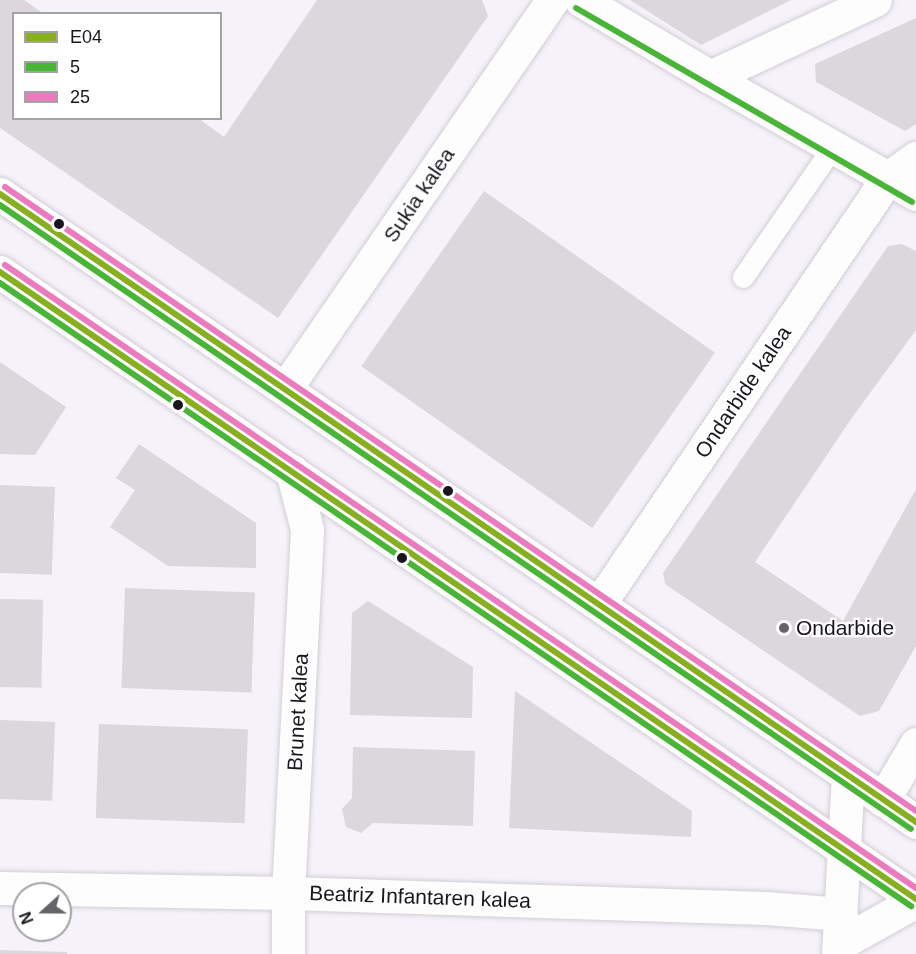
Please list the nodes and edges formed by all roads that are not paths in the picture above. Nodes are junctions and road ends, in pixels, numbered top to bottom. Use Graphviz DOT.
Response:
graph roads {
  1 [pos="552,0"];
  2 [pos="875,0"];
  3 [pos="594,3"];
  4 [pos="710,77"];
  5 [pos="832,148"];
  6 [pos="916,158"];
  7 [pos="887,179"];
  8 [pos="0,194"];
  9 [pos="916,195"];
  10 [pos="0,272"];
  11 [pos="743,277"];
  12 [pos="285,389"];
  13 [pos="292,471"];
  14 [pos="599,604"];
  15 [pos="916,744"];
  16 [pos="848,775"];
  17 [pos="883,800"];
  18 [pos="916,822"];
  19 [pos="843,849"];
  20 [pos="0,888"];
  21 [pos="288,893"];
  22 [pos="916,900"];
  23 [pos="839,937"];
  24 [pos="288,954"];
  1 -- 12 [label="street, Sukia kalea"];
  2 -- 4 [label="street"];
  3 -- 4 [label="street"];
  4 -- 5 [label="street"];
  5 -- 7 [label="street"];
  5 -- 11 [label="lane"];
  6 -- 7 [label="street, Ondarbide kalea"];
  7 -- 9 [label="street"];
  7 -- 14 [label="street, Ondarbide kalea"];
  8 -- 12 [label="street"];
  10 -- 13 [label="street"];
  12 -- 14 [label="street"];
  13 -- 19 [label="street"];
  13 -- 21 [label="street, Brunet kalea"];
  14 -- 16 [label="street"];
  15 -- 17 [label="street"];
  16 -- 17 [label="street"];
  16 -- 19 [label="street"];
  17 -- 18 [label="street"];
  19 -- 22 [label="street"];
  19 -- 23 [label="street"];
  20 -- 21 [label="street, Beatriz Infantaren kalea"];
  21 -- 23 [label="street, Beatriz Infantaren kalea"];
  21 -- 24 [label="street, Brunet kalea"];
  22 -- 23 [label="street"];
}
